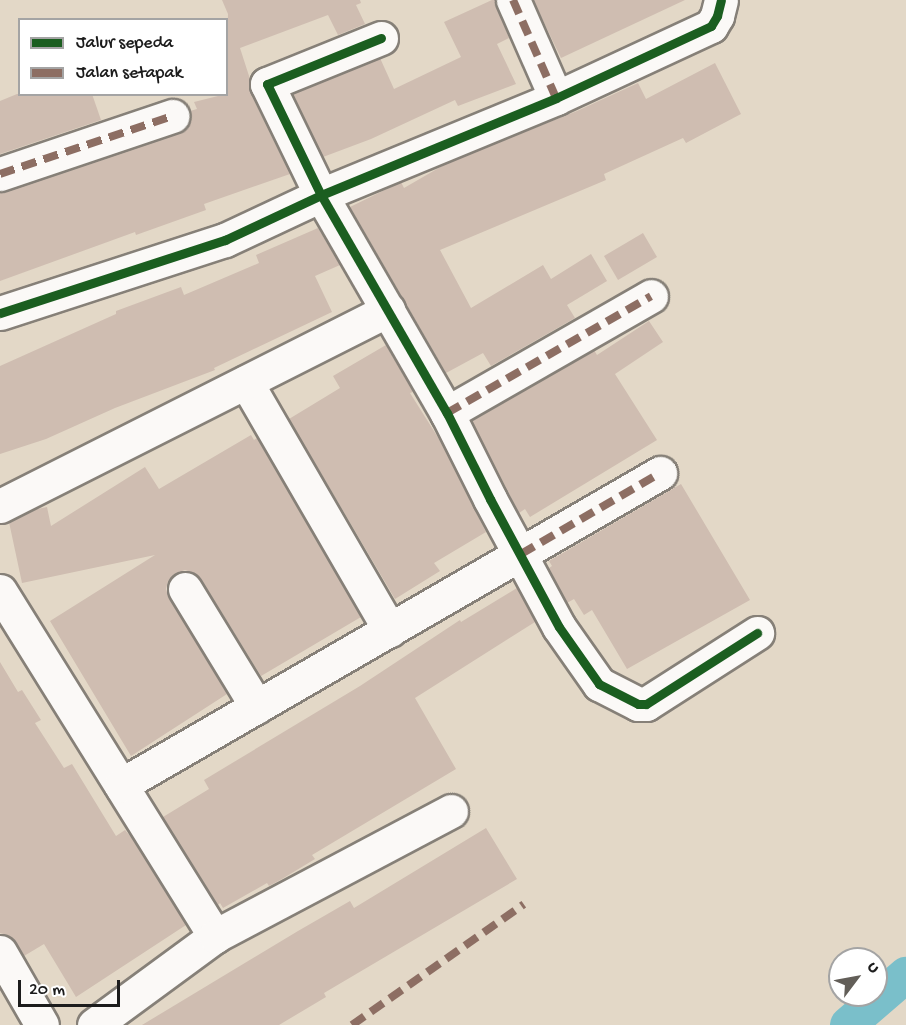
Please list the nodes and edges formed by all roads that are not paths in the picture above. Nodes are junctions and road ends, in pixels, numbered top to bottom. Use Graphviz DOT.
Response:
graph roads {
  1 [pos="513,0"];
  2 [pos="721,0"];
  3 [pos="381,38"];
  4 [pos="556,98"];
  5 [pos="172,116"];
  6 [pos="0,174"];
  7 [pos="321,195"];
  8 [pos="651,296"];
  9 [pos="388,310"];
  10 [pos="0,313"];
  11 [pos="246,382"];
  12 [pos="447,413"];
  13 [pos="660,473"];
  14 [pos="0,506"];
  15 [pos="521,554"];
  16 [pos="185,589"];
  17 [pos="0,591"];
  18 [pos="390,630"];
  19 [pos="756,633"];
  20 [pos="257,707"];
  21 [pos="121,785"];
  22 [pos="451,812"];
  23 [pos="215,936"];
  24 [pos="0,952"];
  25 [pos="42,1025"];
  26 [pos="94,1025"];
  1 -- 4 [label="street"];
  2 -- 4 [label="street"];
  3 -- 7 [label="street"];
  4 -- 7 [label="street"];
  5 -- 6 [label="street"];
  7 -- 9 [label="street"];
  7 -- 10 [label="street"];
  8 -- 12 [label="street"];
  9 -- 11 [label="street"];
  9 -- 12 [label="street"];
  11 -- 14 [label="street"];
  11 -- 18 [label="street"];
  12 -- 15 [label="street"];
  13 -- 15 [label="street"];
  15 -- 18 [label="street"];
  15 -- 19 [label="street"];
  16 -- 20 [label="street"];
  17 -- 21 [label="street"];
  18 -- 20 [label="street"];
  20 -- 21 [label="street"];
  21 -- 23 [label="street"];
  22 -- 23 [label="street"];
  23 -- 26 [label="street"];
  24 -- 25 [label="street"];
}
